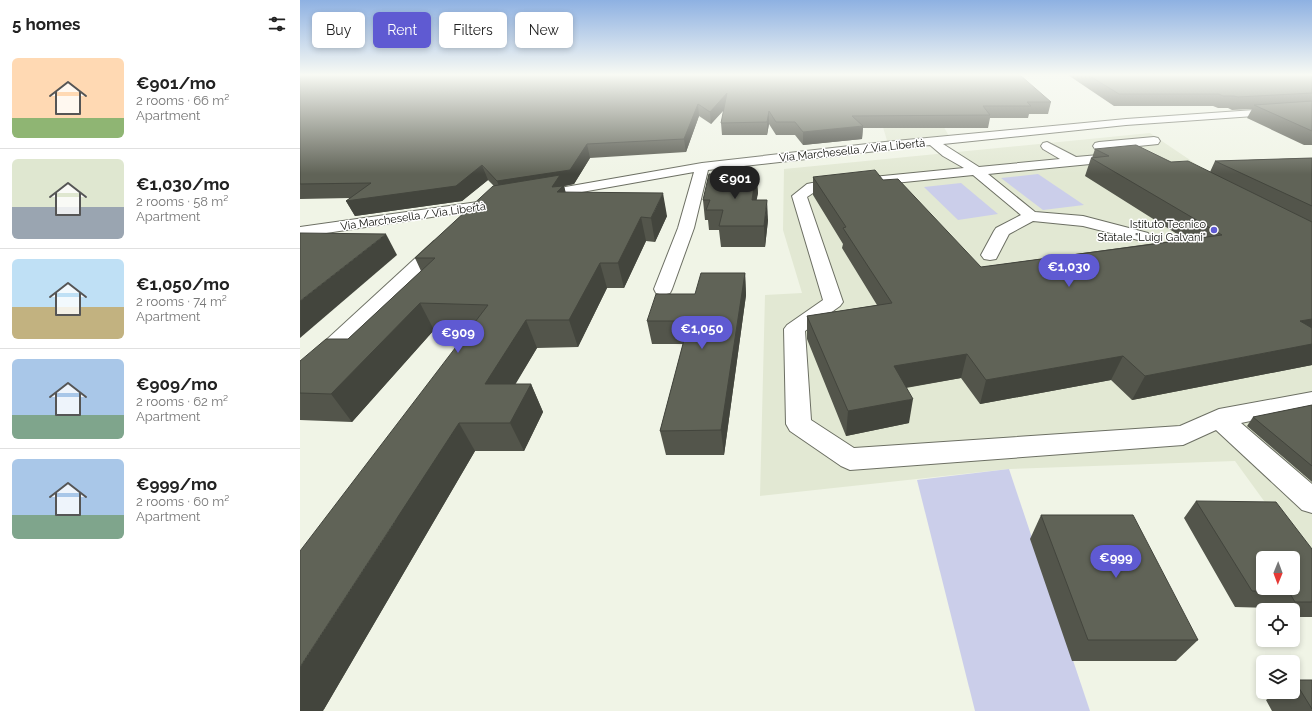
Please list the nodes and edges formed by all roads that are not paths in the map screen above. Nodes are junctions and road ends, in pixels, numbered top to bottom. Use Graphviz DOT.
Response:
graph roads {
  1 [pos="1312,109"];
  2 [pos="1294,110"];
  3 [pos="1312,117"];
  4 [pos="932,141"];
  5 [pos="1154,141"];
  6 [pos="1136,156"];
  7 [pos="1073,161"];
  8 [pos="702,166"];
  9 [pos="975,171"];
  10 [pos="524,199"];
  11 [pos="509,201"];
  12 [pos="482,206"];
  13 [pos="1031,216"];
  14 [pos="300,232"];
  15 [pos="1142,236"];
  16 [pos="990,255"];
  17 [pos="663,289"];
  18 [pos="300,377"];
  19 [pos="1312,400"];
  20 [pos="1219,418"];
  21 [pos="1312,501"];
  1 -- 2 [label="street, Via Marchesella / Via Libertà"];
  2 -- 3 [label="street"];
  2 -- 4 [label="street, Via Marchesella / Via Libertà"];
  4 -- 8 [label="street, Via Marchesella / Via Libertà"];
  4 -- 9 [label="street"];
  5 -- 7 [label="street"];
  6 -- 7 [label="street"];
  7 -- 9 [label="street"];
  8 -- 10 [label="street, Via Marchesella / Via Libertà"];
  8 -- 17 [label="street"];
  9 -- 13 [label="street"];
  9 -- 20 [label="street"];
  11 -- 12 [label="street, Via Marchesella / Via Libertà"];
  12 -- 14 [label="street, Via Marchesella / Via Libertà"];
  12 -- 18 [label="street"];
  13 -- 15 [label="street"];
  13 -- 16 [label="street"];
  19 -- 20 [label="street"];
  20 -- 21 [label="street"];
}
